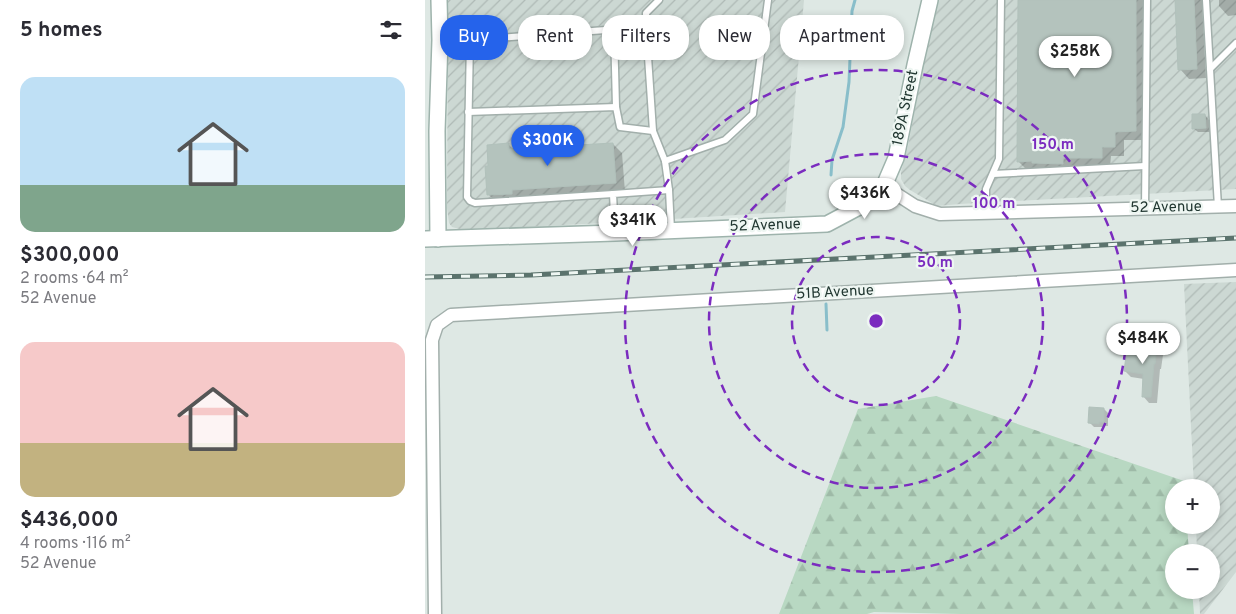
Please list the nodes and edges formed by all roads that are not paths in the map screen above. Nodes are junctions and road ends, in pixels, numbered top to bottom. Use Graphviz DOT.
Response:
graph roads {
  1 [pos="439,0"];
  2 [pos="659,0"];
  3 [pos="768,0"];
  4 [pos="930,0"];
  5 [pos="1001,0"];
  6 [pos="1147,0"];
  7 [pos="1206,0"];
  8 [pos="646,15"];
  9 [pos="602,30"];
  10 [pos="508,37"];
  11 [pos="440,40"];
  12 [pos="1236,43"];
  13 [pos="469,60"];
  14 [pos="615,60"];
  15 [pos="648,60"];
  16 [pos="1210,69"];
  17 [pos="616,107"];
  18 [pos="468,112"];
  19 [pos="653,131"];
  20 [pos="665,160"];
  21 [pos="1145,166"];
  22 [pos="993,174"];
  23 [pos="885,186"];
  24 [pos="669,190"];
  25 [pos="613,194"];
  26 [pos="1236,206"];
  27 [pos="1218,207"];
  28 [pos="1145,209"];
  29 [pos="986,212"];
  30 [pos="671,230"];
  31 [pos="615,233"];
  32 [pos="432,239"];
  33 [pos="1236,270"];
  34 [pos="435,614"];
  1 -- 11 [label="street"];
  2 -- 8 [label="lane"];
  3 -- 20 [label="lane"];
  4 -- 23 [label="street, 189A Street"];
  5 -- 22 [label="lane"];
  6 -- 21 [label="lane"];
  7 -- 16 [label="lane"];
  9 -- 10 [label="lane"];
  11 -- 32 [label="street"];
  12 -- 16 [label="lane"];
  13 -- 18 [label="lane"];
  14 -- 17 [label="lane"];
  15 -- 19 [label="lane"];
  16 -- 27 [label="lane"];
  17 -- 18 [label="lane"];
  17 -- 19 [label="lane"];
  18 -- 25 [label="lane"];
  19 -- 20 [label="lane"];
  20 -- 24 [label="lane"];
  21 -- 22 [label="lane"];
  21 -- 28 [label="lane"];
  22 -- 29 [label="lane"];
  23 -- 29 [label="street, 52 Avenue"];
  23 -- 30 [label="street, 52 Avenue"];
  24 -- 25 [label="lane"];
  24 -- 30 [label="lane"];
  25 -- 31 [label="lane"];
  26 -- 27 [label="street, 52 Avenue"];
  27 -- 28 [label="street, 52 Avenue"];
  28 -- 29 [label="street, 52 Avenue"];
  30 -- 31 [label="street, 52 Avenue"];
  31 -- 32 [label="street, 52 Avenue"];
  33 -- 34 [label="street, 51B Avenue"];
}
